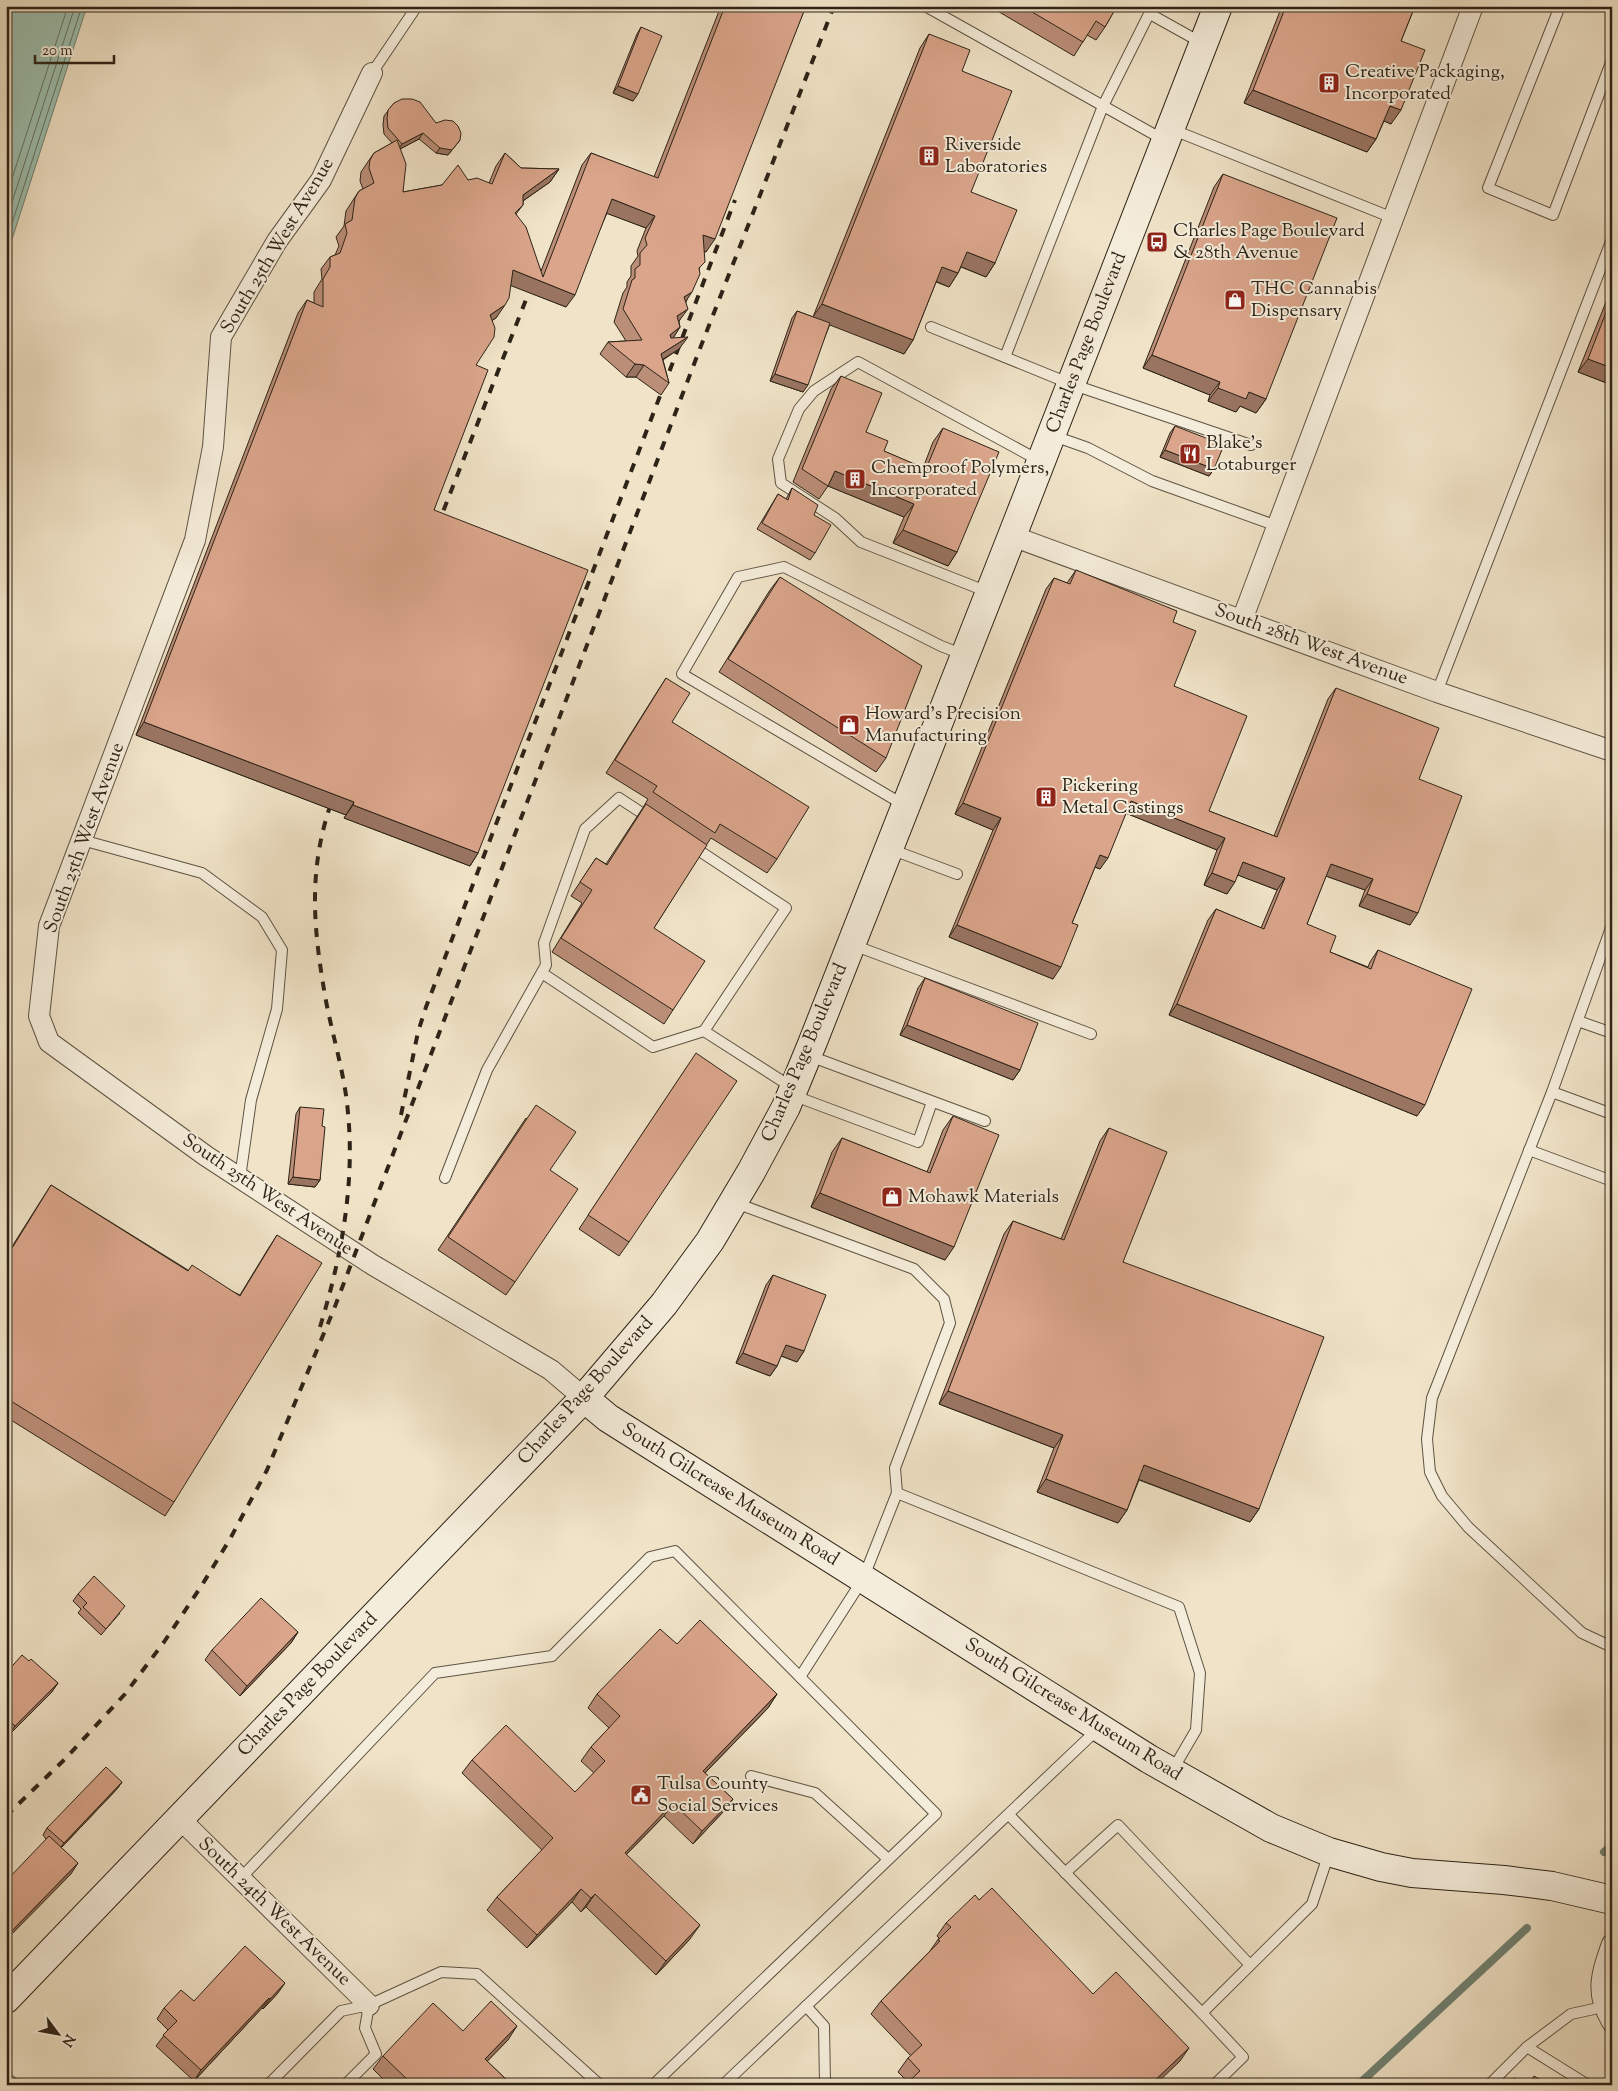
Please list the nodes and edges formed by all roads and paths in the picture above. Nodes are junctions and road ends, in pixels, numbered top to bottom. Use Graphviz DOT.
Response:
graph roads {
  1 [pos="417,6"];
  2 [pos="926,6"];
  3 [pos="1218,6"];
  4 [pos="1473,6"];
  5 [pos="1560,6"];
  6 [pos="1152,10"];
  7 [pos="1203,43"];
  8 [pos="1612,60"];
  9 [pos="372,74"];
  10 [pos="1103,106"];
  11 [pos="1168,135"];
  12 [pos="1393,218"];
  13 [pos="1612,238"];
  14 [pos="931,326"];
  15 [pos="1005,357"];
  16 [pos="1071,384"];
  17 [pos="1051,435"];
  18 [pos="1251,445"];
  19 [pos="1041,462"];
  20 [pos="1278,526"];
  21 [pos="1012,536"];
  22 [pos="990,593"];
  23 [pos="1242,620"];
  24 [pos="965,655"];
  25 [pos="1437,692"];
  26 [pos="1612,751"];
  27 [pos="906,806"];
  28 [pos="661,826"];
  29 [pos="82,840"];
  30 [pos="686,842"];
  31 [pos="889,849"];
  32 [pos="957,874"];
  33 [pos="1612,926"];
  34 [pos="851,944"];
  35 [pos="542,973"];
  36 [pos="1578,1021"];
  37 [pos="704,1031"];
  38 [pos="1612,1033"];
  39 [pos="1090,1034"];
  40 [pos="807,1055"];
  41 [pos="792,1091"];
  42 [pos="1552,1092"];
  43 [pos="932,1102"];
  44 [pos="1612,1114"];
  45 [pos="984,1121"];
  46 [pos="1529,1150"];
  47 [pos="240,1178"];
  48 [pos="445,1178"];
  49 [pos="1612,1181"];
  50 [pos="732,1202"];
  51 [pos="584,1398"];
  52 [pos="897,1493"];
  53 [pos="863,1578"];
  54 [pos="1612,1647"];
  55 [pos="800,1677"];
  56 [pos="1100,1728"];
  57 [pos="1172,1772"];
  58 [pos="751,1776"];
  59 [pos="1009,1815"];
  60 [pos="179,1818"];
  61 [pos="1329,1852"];
  62 [pos="888,1859"];
  63 [pos="1065,1873"];
  64 [pos="240,1879"];
  65 [pos="1612,1900"];
  66 [pos="1612,1944"];
  67 [pos="1250,1965"];
  68 [pos="6,1999"];
  69 [pos="369,2005"];
  70 [pos="806,2006"];
  71 [pos="1202,2013"];
  72 [pos="1607,2014"];
  73 [pos="1527,2047"];
  74 [pos="6,2078"];
  75 [pos="15,2085"];
  76 [pos="268,2085"];
  77 [pos="346,2085"];
  78 [pos="600,2085"];
  79 [pos="653,2085"];
  80 [pos="723,2085"];
  81 [pos="823,2085"];
  82 [pos="1214,2085"];
  83 [pos="1489,2085"];
  84 [pos="1588,2085"];
  1 -- 9 [label="lane"];
  2 -- 10 [label="lane"];
  3 -- 7 [label="main road, Charles Page Boulevard"];
  4 -- 12 [label="street"];
  5 -- 8 [label="lane"];
  6 -- 7 [label="lane"];
  6 -- 10 [label="lane"];
  7 -- 11 [label="main road, Charles Page Boulevard"];
  9 -- 29 [label="street, South 25th West Avenue"];
  10 -- 11 [label="lane"];
  10 -- 15 [label="lane"];
  11 -- 12 [label="lane"];
  11 -- 16 [label="main road, Charles Page Boulevard"];
  12 -- 20 [label="street"];
  13 -- 25 [label="lane"];
  14 -- 15 [label="lane"];
  15 -- 16 [label="lane"];
  16 -- 17 [label="main road, Charles Page Boulevard"];
  16 -- 18 [label="lane"];
  17 -- 19 [label="main road, Charles Page Boulevard"];
  17 -- 20 [label="lane"];
  19 -- 21 [label="main road, Charles Page Boulevard"];
  19 -- 22 [label="lane"];
  20 -- 23 [label="street"];
  21 -- 22 [label="main road, Charles Page Boulevard"];
  21 -- 23 [label="street, South 28th West Avenue"];
  22 -- 24 [label="main road, Charles Page Boulevard"];
  23 -- 25 [label="street, South 28th West Avenue"];
  24 -- 27 [label="main road, Charles Page Boulevard"];
  24 -- 27 [label="lane"];
  25 -- 26 [label="street, South 28th West Avenue"];
  27 -- 31 [label="main road, Charles Page Boulevard"];
  28 -- 35 [label="lane"];
  29 -- 47 [label="street, South 25th West Avenue"];
  29 -- 47 [label="lane"];
  30 -- 37 [label="lane"];
  31 -- 32 [label="lane"];
  31 -- 34 [label="main road, Charles Page Boulevard"];
  33 -- 36 [label="lane"];
  34 -- 39 [label="lane"];
  34 -- 40 [label="main road, Charles Page Boulevard"];
  35 -- 37 [label="lane"];
  35 -- 48 [label="lane"];
  36 -- 38 [label="lane"];
  36 -- 42 [label="lane"];
  37 -- 41 [label="lane"];
  40 -- 41 [label="main road, Charles Page Boulevard"];
  40 -- 43 [label="lane"];
  41 -- 43 [label="lane"];
  41 -- 50 [label="main road, Charles Page Boulevard"];
  42 -- 44 [label="lane"];
  42 -- 46 [label="lane"];
  43 -- 45 [label="lane"];
  46 -- 49 [label="lane"];
  46 -- 54 [label="lane"];
  47 -- 51 [label="street, South 25th West Avenue"];
  50 -- 51 [label="main road, Charles Page Boulevard"];
  50 -- 52 [label="lane"];
  51 -- 53 [label="main road, South Gilcrease Museum Road"];
  51 -- 60 [label="main road, Charles Page Boulevard"];
  52 -- 53 [label="lane"];
  52 -- 57 [label="lane"];
  53 -- 55 [label="lane"];
  53 -- 56 [label="main road, South Gilcrease Museum Road"];
  55 -- 62 [label="lane"];
  55 -- 64 [label="lane"];
  56 -- 57 [label="main road, South Gilcrease Museum Road"];
  56 -- 59 [label="lane"];
  57 -- 61 [label="main road, South Gilcrease Museum Road"];
  58 -- 62 [label="lane"];
  59 -- 63 [label="lane"];
  59 -- 70 [label="lane"];
  60 -- 64 [label="street, South 24th West Avenue"];
  60 -- 68 [label="main road, Charles Page Boulevard"];
  61 -- 65 [label="main road, South Gilcrease Museum Road"];
  61 -- 67 [label="lane"];
  62 -- 79 [label="lane"];
  63 -- 67 [label="lane"];
  63 -- 71 [label="lane"];
  64 -- 69 [label="street, South 24th West Avenue"];
  66 -- 72 [label="street"];
  67 -- 71 [label="lane"];
  69 -- 76 [label="lane"];
  69 -- 77 [label="lane"];
  69 -- 78 [label="lane"];
  70 -- 80 [label="lane"];
  70 -- 81 [label="lane"];
  71 -- 82 [label="lane"];
  72 -- 73 [label="lane"];
  73 -- 83 [label="lane"];
  73 -- 84 [label="lane"];
  74 -- 75 [label="lane"];
}
